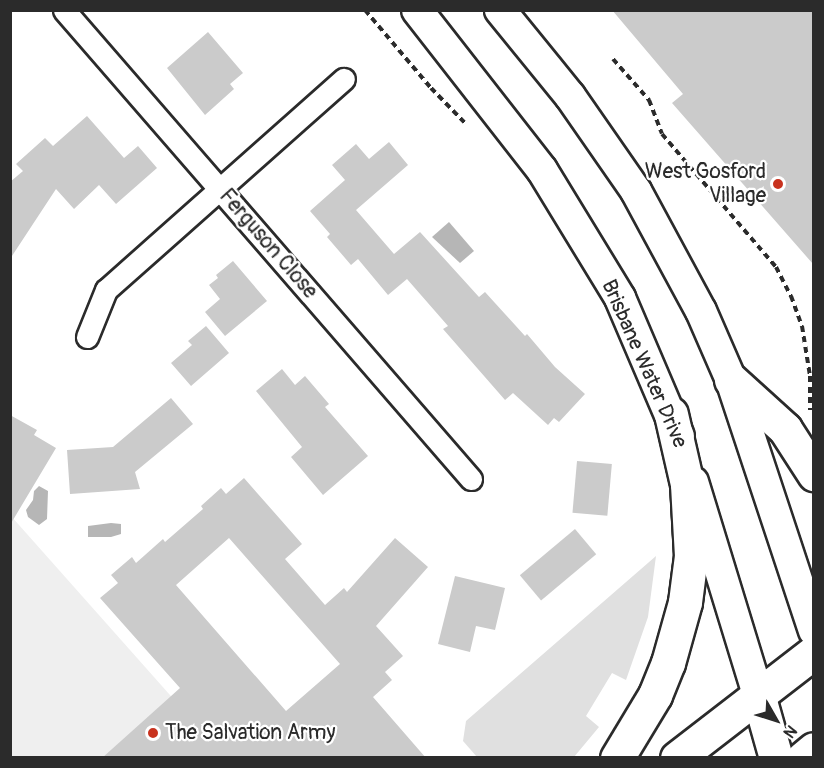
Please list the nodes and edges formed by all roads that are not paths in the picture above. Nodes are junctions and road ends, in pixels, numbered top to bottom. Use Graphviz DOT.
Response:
graph roads {
  1 [pos="64,10"];
  2 [pos="417,10"];
  3 [pos="500,10"];
  4 [pos="344,79"];
  5 [pos="220,187"];
  6 [pos="87,337"];
  7 [pos="731,380"];
  8 [pos="671,414"];
  9 [pos="813,474"];
  10 [pos="471,479"];
  11 [pos="813,631"];
  12 [pos="813,652"];
  13 [pos="758,694"];
  14 [pos="813,749"];
  15 [pos="617,758"];
  16 [pos="677,758"];
  17 [pos="776,758"];
  18 [pos="802,758"];
  1 -- 5 [label="street, Ferguson Close"];
  2 -- 8 [label="main road, Brisbane Water Drive"];
  3 -- 7 [label="main road"];
  4 -- 5 [label="street"];
  5 -- 6 [label="street"];
  5 -- 10 [label="street, Ferguson Close"];
  7 -- 9 [label="main road"];
  7 -- 11 [label="main road"];
  8 -- 13 [label="main road, Brisbane Water Drive"];
  8 -- 15 [label="main road"];
  12 -- 13 [label="main road"];
  13 -- 16 [label="main road"];
  13 -- 17 [label="main road"];
  14 -- 18 [label="main road"];
}
